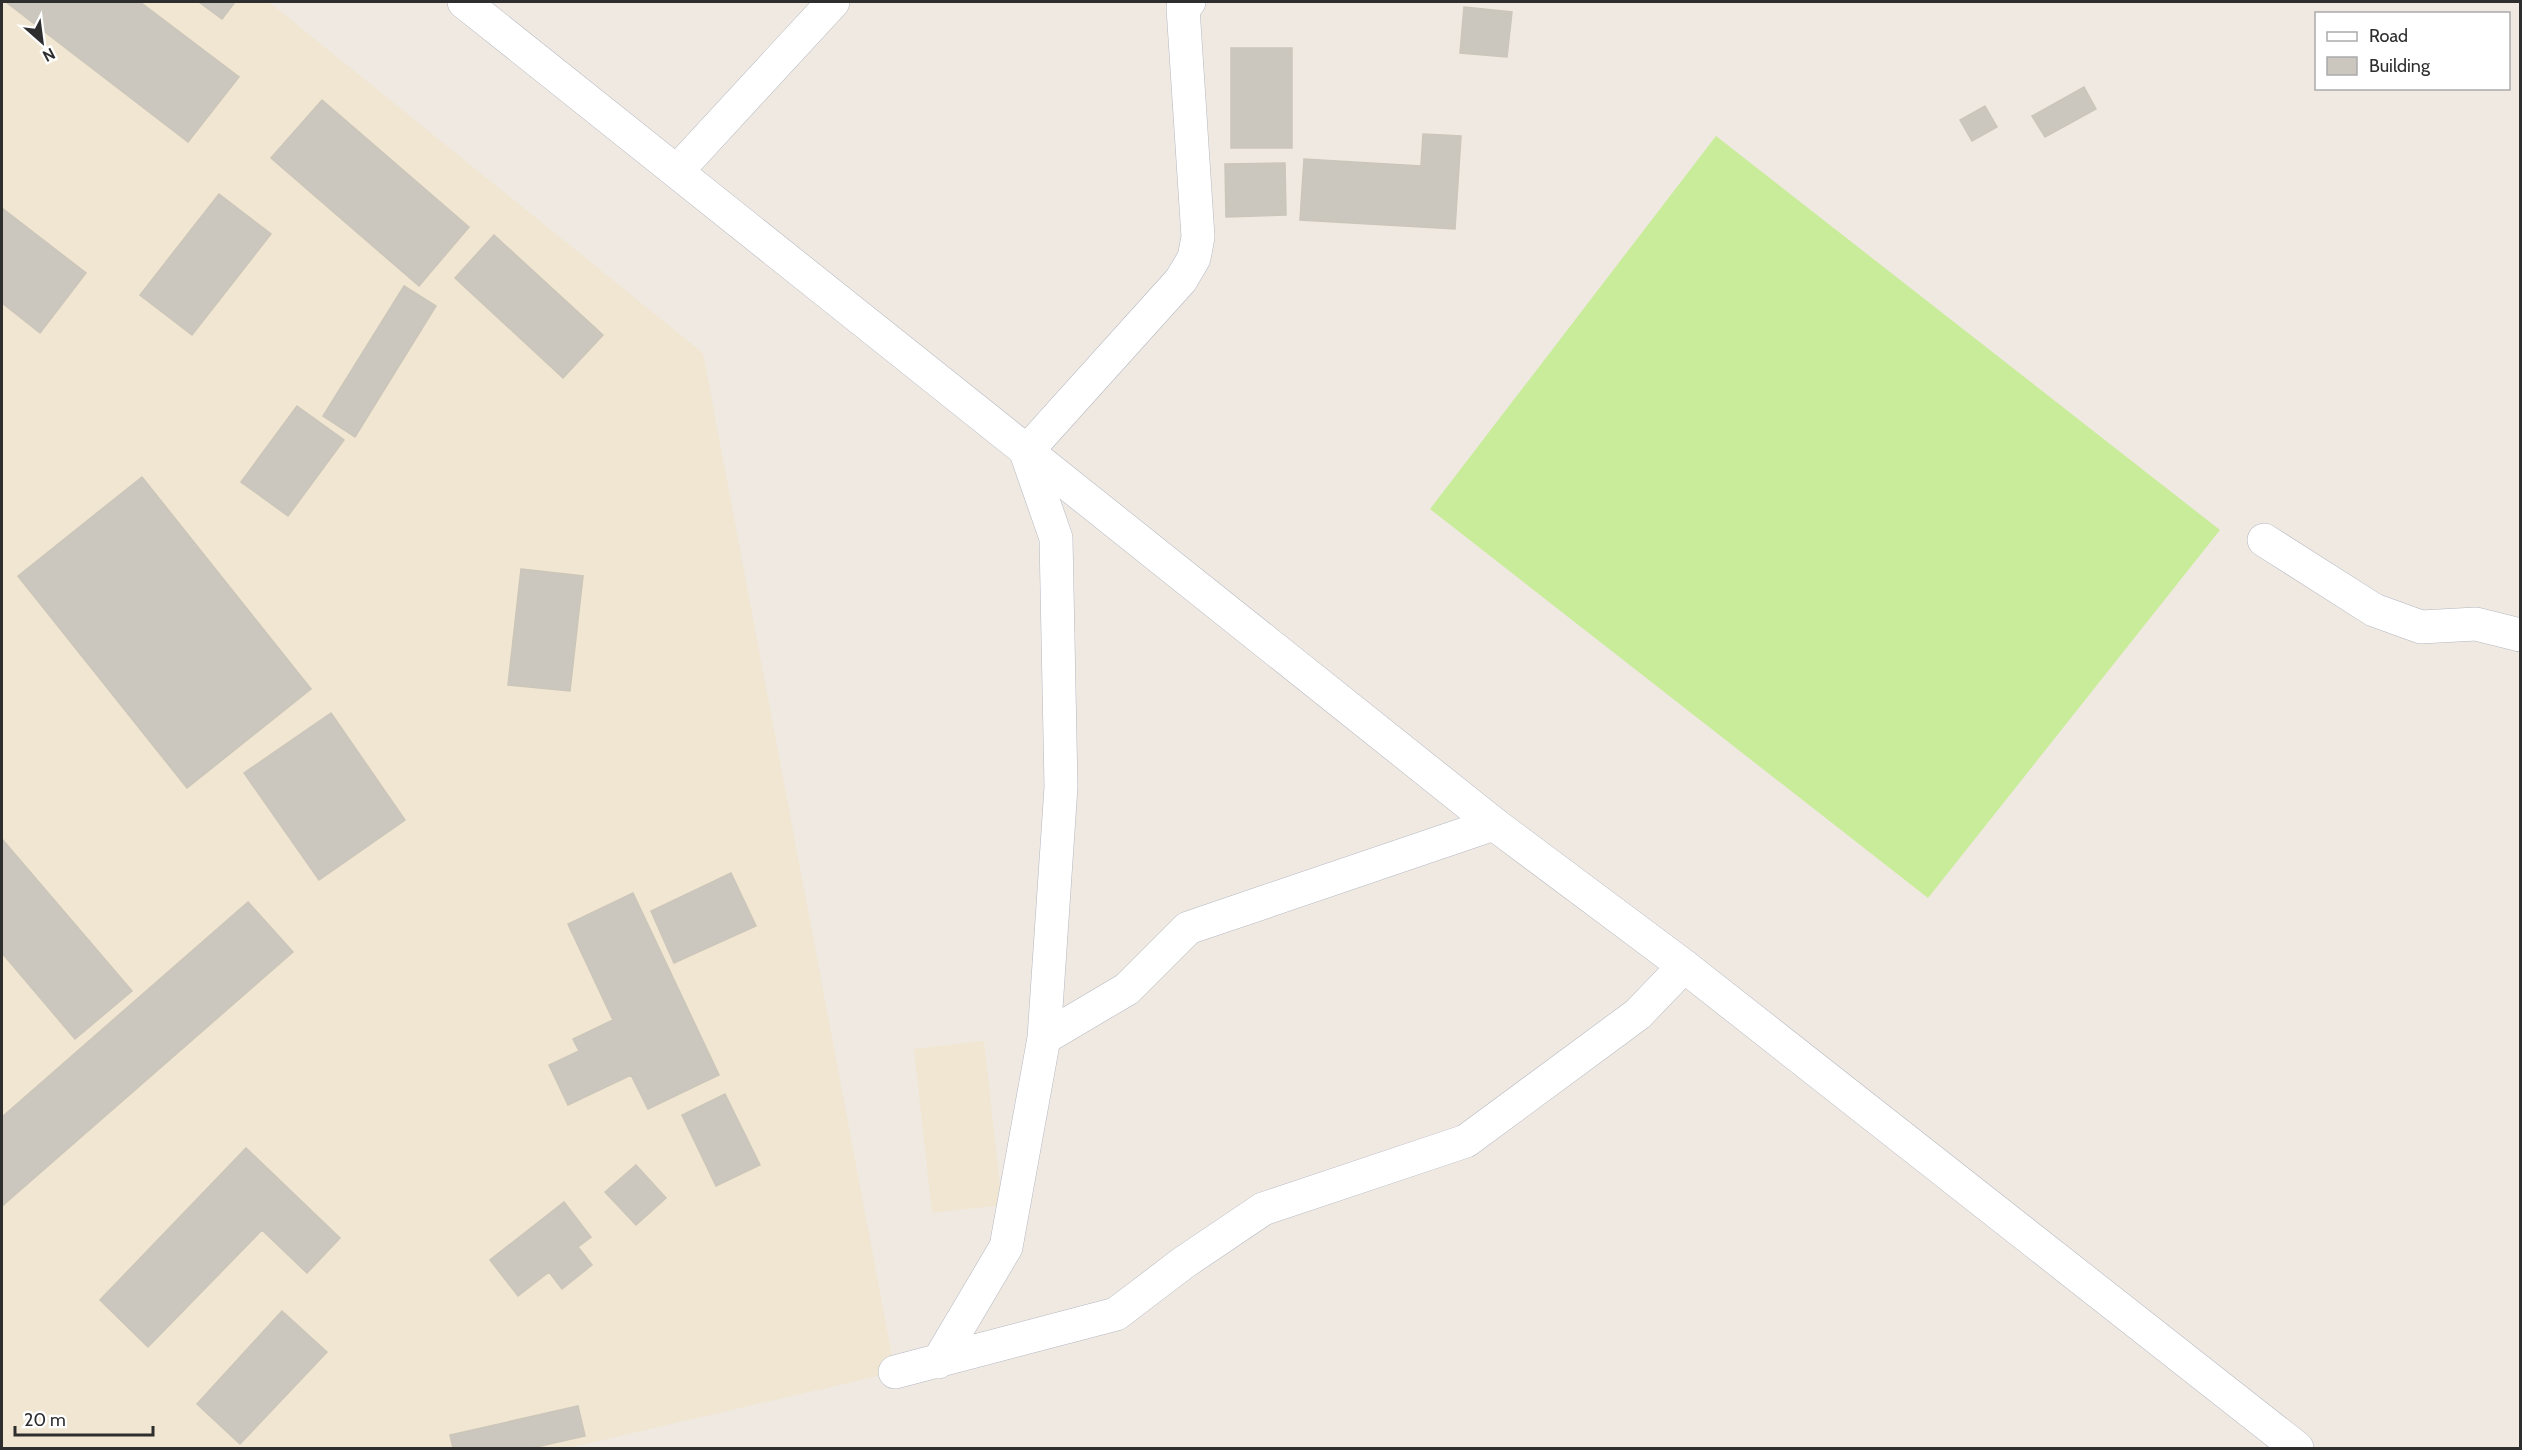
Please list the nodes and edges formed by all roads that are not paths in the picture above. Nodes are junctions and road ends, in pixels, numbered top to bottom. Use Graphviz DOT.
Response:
graph roads {
  1 [pos="464,2"];
  2 [pos="833,2"];
  3 [pos="1189,2"];
  4 [pos="678,170"];
  5 [pos="1026,452"];
  6 [pos="2264,540"];
  7 [pos="2520,635"];
  8 [pos="1494,824"];
  9 [pos="1684,966"];
  10 [pos="1044,1038"];
  11 [pos="938,1362"];
  12 [pos="895,1372"];
  13 [pos="2296,1449"];
  1 -- 4 [label="street"];
  2 -- 4 [label="street"];
  3 -- 5 [label="street"];
  4 -- 5 [label="street"];
  5 -- 8 [label="street"];
  5 -- 10 [label="street"];
  6 -- 7 [label="street"];
  8 -- 9 [label="street"];
  8 -- 10 [label="street"];
  9 -- 11 [label="street"];
  9 -- 13 [label="street"];
  10 -- 11 [label="street"];
  11 -- 12 [label="street"];
}
